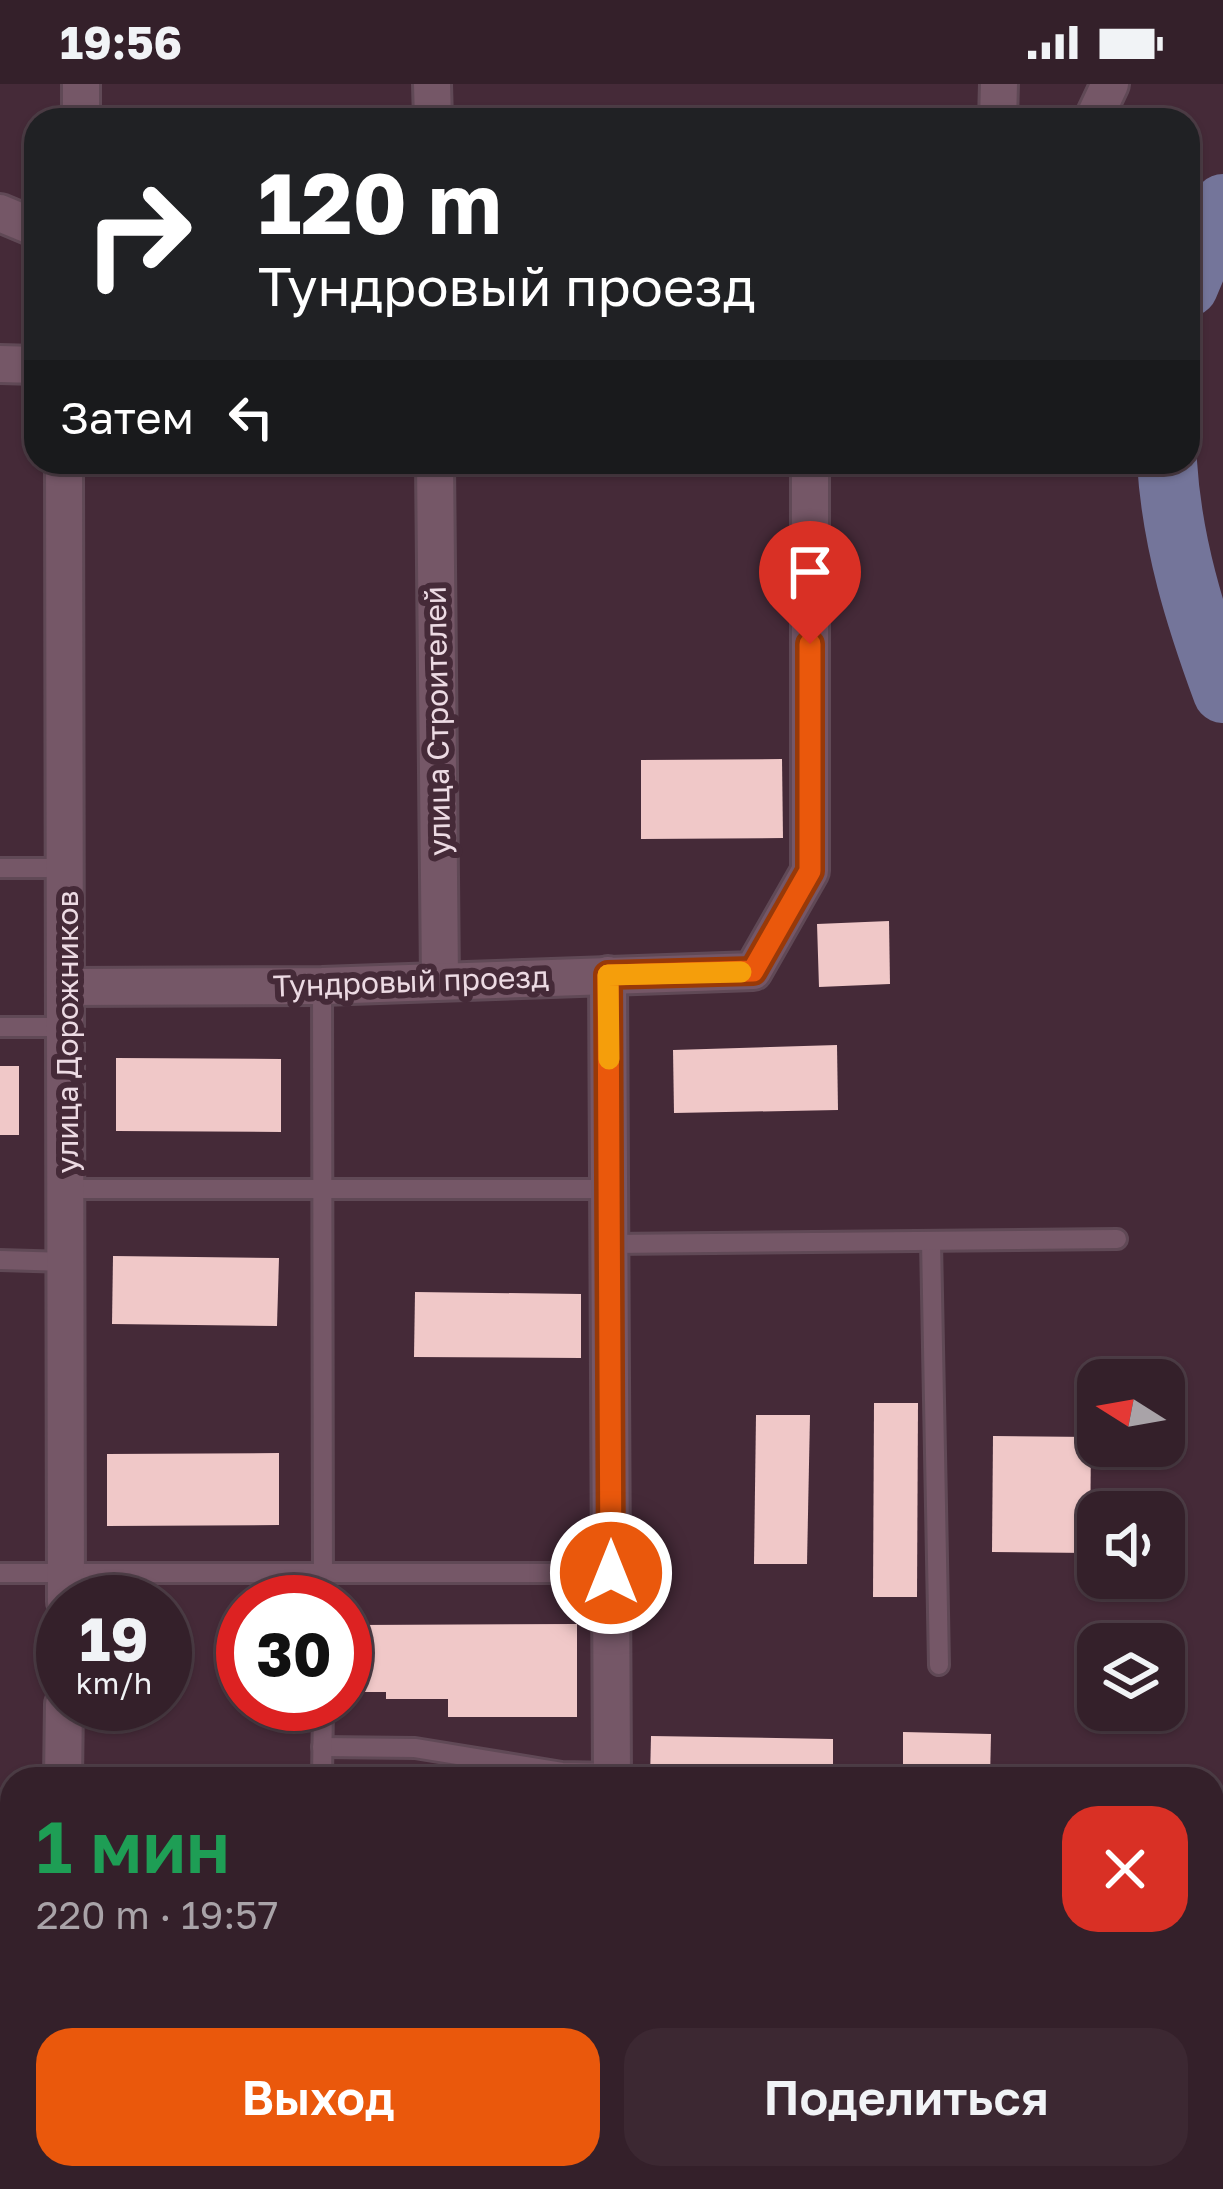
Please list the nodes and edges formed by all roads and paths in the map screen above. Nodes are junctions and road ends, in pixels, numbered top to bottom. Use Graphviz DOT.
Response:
graph roads {
  1 [pos="64,474"];
  2 [pos="435,474"];
  3 [pos="810,474"];
  4 [pos="0,868"];
  5 [pos="67,868"];
  6 [pos="608,975"];
  7 [pos="440,980"];
  8 [pos="322,986"];
  9 [pos="68,987"];
  10 [pos="0,1027"];
  11 [pos="68,1027"];
  12 [pos="68,1189"];
  13 [pos="610,1189"];
  14 [pos="326,1190"];
  15 [pos="1117,1239"];
  16 [pos="931,1241"];
  17 [pos="611,1244"];
  18 [pos="0,1260"];
  19 [pos="67,1262"];
  20 [pos="611,1573"];
  21 [pos="0,1574"];
  22 [pos="324,1574"];
  23 [pos="66,1575"];
  24 [pos="192,1581"];
  25 [pos="36,1582"];
  26 [pos="939,1665"];
  27 [pos="64,1731"];
  28 [pos="322,1731"];
  29 [pos="322,1747"];
  30 [pos="63,1767"];
  31 [pos="322,1767"];
  32 [pos="531,1767"];
  33 [pos="612,1767"];
  1 -- 5 [label="street, улица Дорожников"];
  2 -- 7 [label="street, улица Строителей"];
  3 -- 6 [label="street, Тундровый проезд"];
  4 -- 5 [label="lane"];
  5 -- 9 [label="street, улица Дорожников"];
  6 -- 7 [label="street, Тундровый проезд"];
  6 -- 13 [label="street"];
  7 -- 8 [label="street, Тундровый проезд"];
  8 -- 9 [label="street, Тундровый проезд"];
  8 -- 14 [label="lane"];
  9 -- 11 [label="street, улица Дорожников"];
  10 -- 11 [label="lane"];
  11 -- 12 [label="street, улица Дорожников"];
  12 -- 14 [label="lane"];
  12 -- 19 [label="street, улица Дорожников"];
  13 -- 14 [label="lane"];
  13 -- 17 [label="street"];
  14 -- 22 [label="lane"];
  15 -- 16 [label="lane"];
  16 -- 17 [label="lane"];
  16 -- 26 [label="lane"];
  17 -- 20 [label="street"];
  18 -- 19 [label="lane"];
  19 -- 23 [label="street, улица Дорожников"];
  20 -- 22 [label="lane"];
  20 -- 33 [label="street"];
  21 -- 25 [label="lane"];
  22 -- 24 [label="lane"];
  27 -- 30 [label="street"];
  28 -- 29 [label="lane"];
  29 -- 31 [label="lane"];
  29 -- 32 [label="lane"];
}
